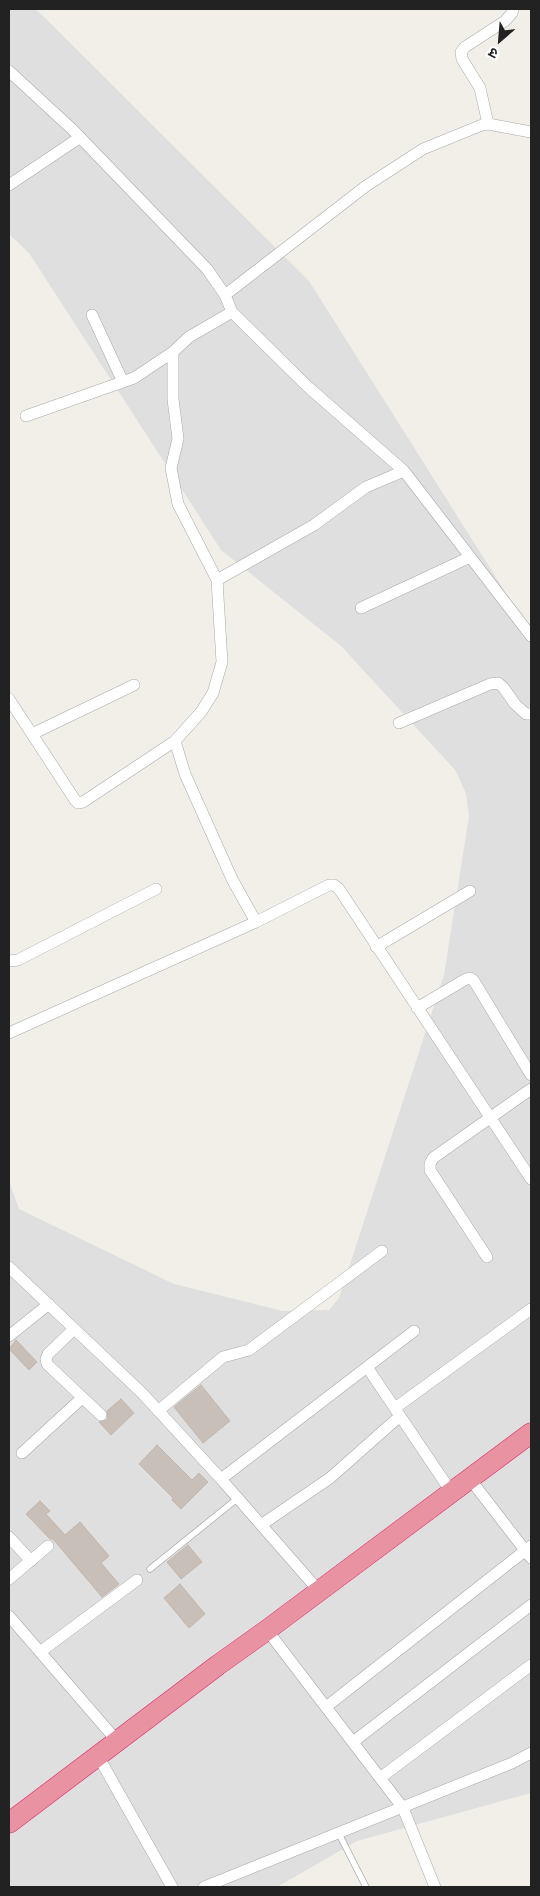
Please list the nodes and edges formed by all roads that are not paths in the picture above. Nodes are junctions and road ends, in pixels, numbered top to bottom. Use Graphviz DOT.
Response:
graph roads {
  1 [pos="514,9"];
  2 [pos="9,71"];
  3 [pos="488,124"];
  4 [pos="531,132"];
  5 [pos="79,138"];
  6 [pos="9,185"];
  7 [pos="225,295"];
  8 [pos="232,312"];
  9 [pos="92,315"];
  10 [pos="173,352"];
  11 [pos="123,382"];
  12 [pos="26,416"];
  13 [pos="404,471"];
  14 [pos="470,557"];
  15 [pos="217,580"];
  16 [pos="361,608"];
  17 [pos="531,636"];
  18 [pos="134,685"];
  19 [pos="9,699"];
  20 [pos="531,714"];
  21 [pos="399,724"];
  22 [pos="32,734"];
  23 [pos="175,741"];
  24 [pos="156,889"];
  25 [pos="470,891"];
  26 [pos="256,922"];
  27 [pos="376,946"];
  28 [pos="9,961"];
  29 [pos="417,1008"];
  30 [pos="9,1033"];
  31 [pos="531,1075"];
  32 [pos="531,1089"];
  33 [pos="490,1119"];
  34 [pos="531,1179"];
  35 [pos="382,1251"];
  36 [pos="487,1257"];
  37 [pos="9,1267"];
  38 [pos="49,1304"];
  39 [pos="531,1309"];
  40 [pos="74,1329"];
  41 [pos="414,1330"];
  42 [pos="9,1336"];
  43 [pos="366,1367"];
  44 [pos="82,1398"];
  45 [pos="158,1411"];
  46 [pos="398,1412"];
  47 [pos="101,1414"];
  48 [pos="531,1433"];
  49 [pos="22,1453"];
  50 [pos="221,1479"];
  51 [pos="470,1479"];
  52 [pos="452,1492"];
  53 [pos="238,1498"];
  54 [pos="261,1525"];
  55 [pos="9,1537"];
  56 [pos="48,1546"];
  57 [pos="529,1552"];
  58 [pos="31,1561"];
  59 [pos="150,1569"];
  60 [pos="9,1579"];
  61 [pos="137,1580"];
  62 [pos="319,1592"];
  63 [pos="531,1605"];
  64 [pos="9,1616"];
  65 [pos="267,1630"];
  66 [pos="40,1652"];
  67 [pos="531,1665"];
  68 [pos="326,1707"];
  69 [pos="117,1741"];
  70 [pos="353,1742"];
  71 [pos="531,1753"];
  72 [pos="98,1756"];
  73 [pos="380,1778"];
  74 [pos="403,1808"];
  75 [pos="9,1823"];
  76 [pos="338,1832"];
  77 [pos="172,1887"];
  78 [pos="204,1887"];
  79 [pos="366,1887"];
  80 [pos="435,1887"];
  1 -- 3 [label="street"];
  2 -- 5 [label="street"];
  3 -- 4 [label="street"];
  3 -- 7 [label="street"];
  5 -- 6 [label="street"];
  5 -- 7 [label="street"];
  7 -- 8 [label="street"];
  8 -- 10 [label="street"];
  8 -- 13 [label="street"];
  9 -- 11 [label="street"];
  10 -- 11 [label="street"];
  10 -- 15 [label="street"];
  11 -- 12 [label="street"];
  13 -- 14 [label="street"];
  13 -- 15 [label="street"];
  14 -- 16 [label="street"];
  14 -- 17 [label="street"];
  15 -- 23 [label="street"];
  18 -- 22 [label="street"];
  19 -- 22 [label="street"];
  20 -- 21 [label="street"];
  22 -- 23 [label="street"];
  23 -- 26 [label="street"];
  24 -- 28 [label="street"];
  25 -- 27 [label="street"];
  26 -- 27 [label="street"];
  26 -- 30 [label="street"];
  27 -- 29 [label="street"];
  29 -- 31 [label="street"];
  29 -- 33 [label="street"];
  32 -- 33 [label="street"];
  33 -- 34 [label="street"];
  33 -- 36 [label="street"];
  35 -- 45 [label="street"];
  37 -- 38 [label="street"];
  38 -- 40 [label="street"];
  38 -- 42 [label="street"];
  39 -- 46 [label="street"];
  40 -- 44 [label="street"];
  40 -- 45 [label="street"];
  41 -- 43 [label="street"];
  43 -- 46 [label="street"];
  43 -- 50 [label="street"];
  44 -- 47 [label="street"];
  44 -- 49 [label="street"];
  45 -- 50 [label="street"];
  46 -- 52 [label="street"];
  46 -- 54 [label="street"];
  48 -- 51 [label="highway"];
  50 -- 53 [label="street"];
  51 -- 52 [label="highway"];
  51 -- 57 [label="street"];
  52 -- 62 [label="highway"];
  53 -- 54 [label="street"];
  53 -- 59 [label="lane"];
  54 -- 62 [label="street"];
  55 -- 58 [label="street"];
  56 -- 58 [label="street"];
  57 -- 68 [label="street"];
  58 -- 60 [label="street"];
  61 -- 66 [label="street"];
  62 -- 65 [label="highway"];
  63 -- 70 [label="street"];
  64 -- 66 [label="street"];
  65 -- 68 [label="street"];
  65 -- 69 [label="highway"];
  66 -- 69 [label="street"];
  67 -- 73 [label="street"];
  68 -- 70 [label="street"];
  69 -- 72 [label="highway"];
  70 -- 73 [label="street"];
  71 -- 74 [label="street"];
  72 -- 75 [label="highway"];
  72 -- 77 [label="street"];
  73 -- 74 [label="street"];
  74 -- 76 [label="street"];
  74 -- 80 [label="street"];
  76 -- 78 [label="street"];
  76 -- 79 [label="lane"];
}
